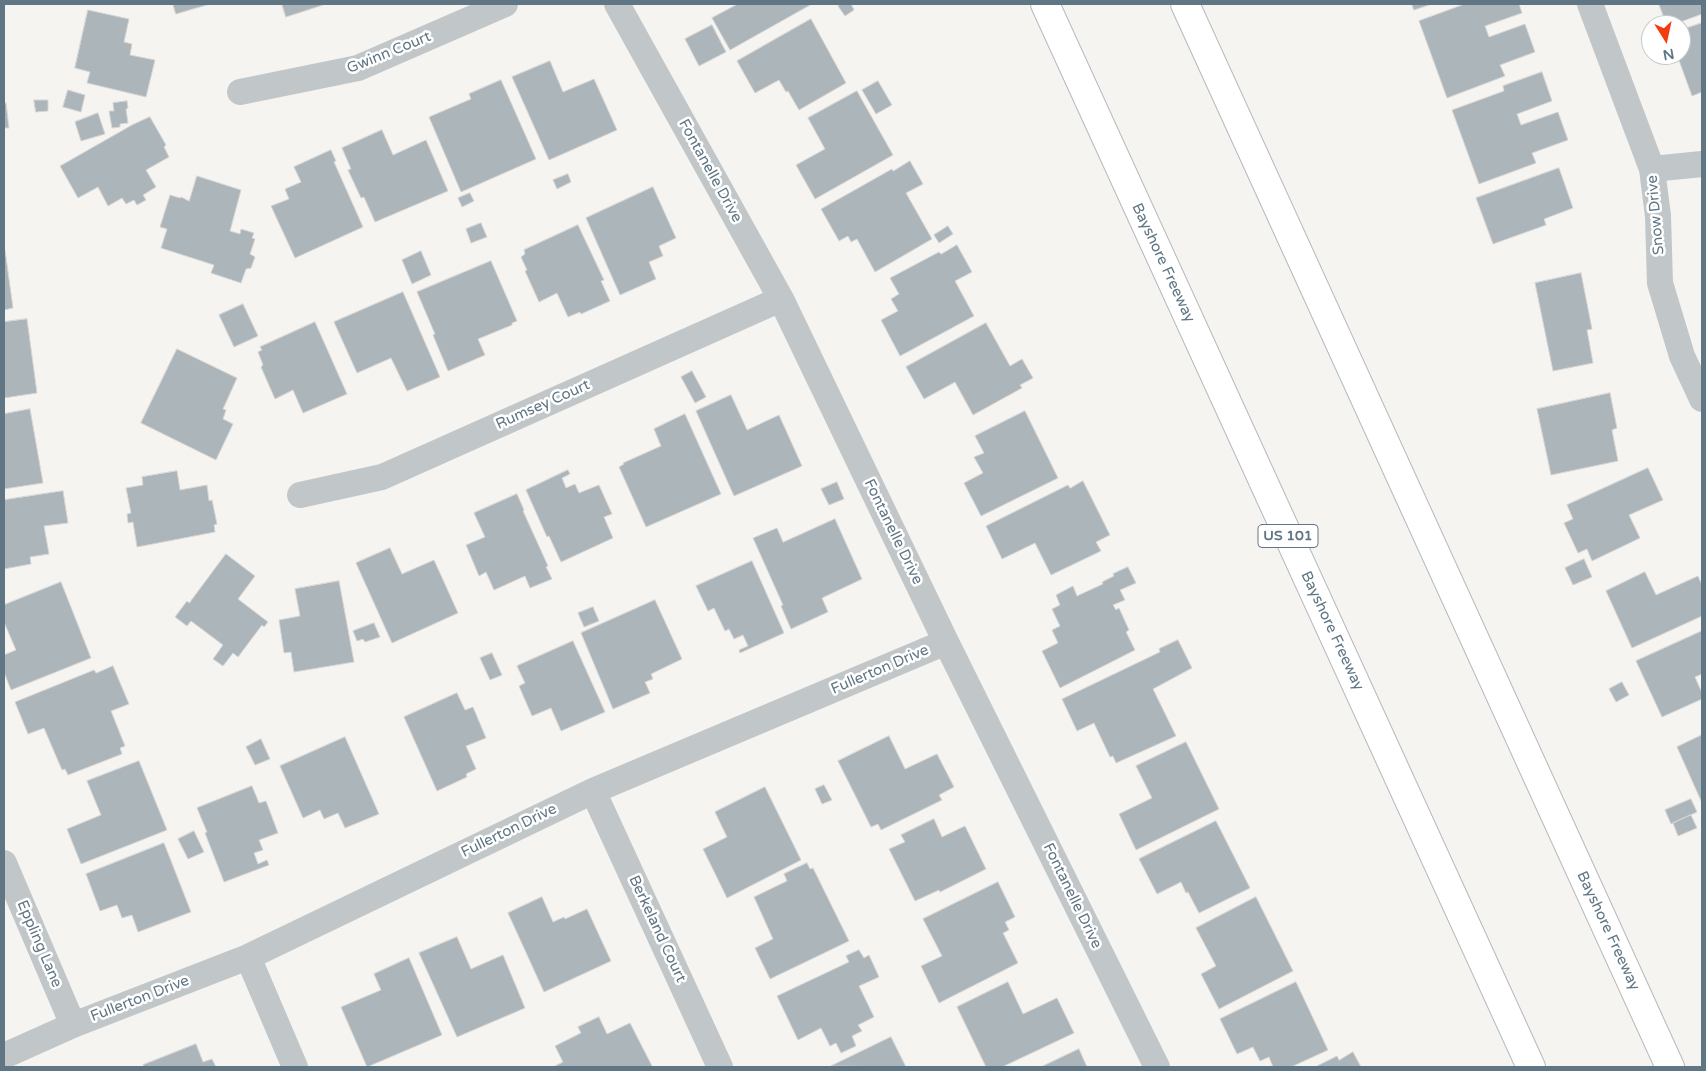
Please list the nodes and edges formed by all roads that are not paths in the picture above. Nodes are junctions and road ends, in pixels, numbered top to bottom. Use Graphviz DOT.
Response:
graph roads {
  1 [pos="505,4"];
  2 [pos="617,4"];
  3 [pos="1045,4"];
  4 [pos="1185,4"];
  5 [pos="1590,4"];
  6 [pos="240,92"];
  7 [pos="1702,164"];
  8 [pos="1652,169"];
  9 [pos="781,299"];
  10 [pos="1702,399"];
  11 [pos="300,494"];
  12 [pos="946,642"];
  13 [pos="593,791"];
  14 [pos="4,863"];
  15 [pos="248,958"];
  16 [pos="73,1025"];
  17 [pos="4,1056"];
  18 [pos="295,1067"];
  19 [pos="720,1067"];
  20 [pos="1157,1067"];
  21 [pos="1531,1067"];
  22 [pos="1670,1067"];
  1 -- 6 [label="street, Gwinn Court"];
  2 -- 9 [label="street, Fontanelle Drive"];
  3 -- 21 [label="highway, Bayshore Freeway / US 101"];
  4 -- 22 [label="highway, Bayshore Freeway"];
  5 -- 8 [label="street, Snow Drive"];
  7 -- 8 [label="street"];
  8 -- 10 [label="street, Snow Drive"];
  9 -- 11 [label="street, Rumsey Court"];
  9 -- 12 [label="street, Fontanelle Drive"];
  12 -- 13 [label="street, Fullerton Drive"];
  12 -- 20 [label="street, Fontanelle Drive"];
  13 -- 15 [label="street, Fullerton Drive"];
  13 -- 19 [label="street, Berkeland Court"];
  14 -- 16 [label="street, Eppling Lane"];
  15 -- 16 [label="street, Fullerton Drive"];
  15 -- 18 [label="street"];
  16 -- 17 [label="street, Fullerton Drive"];
}
